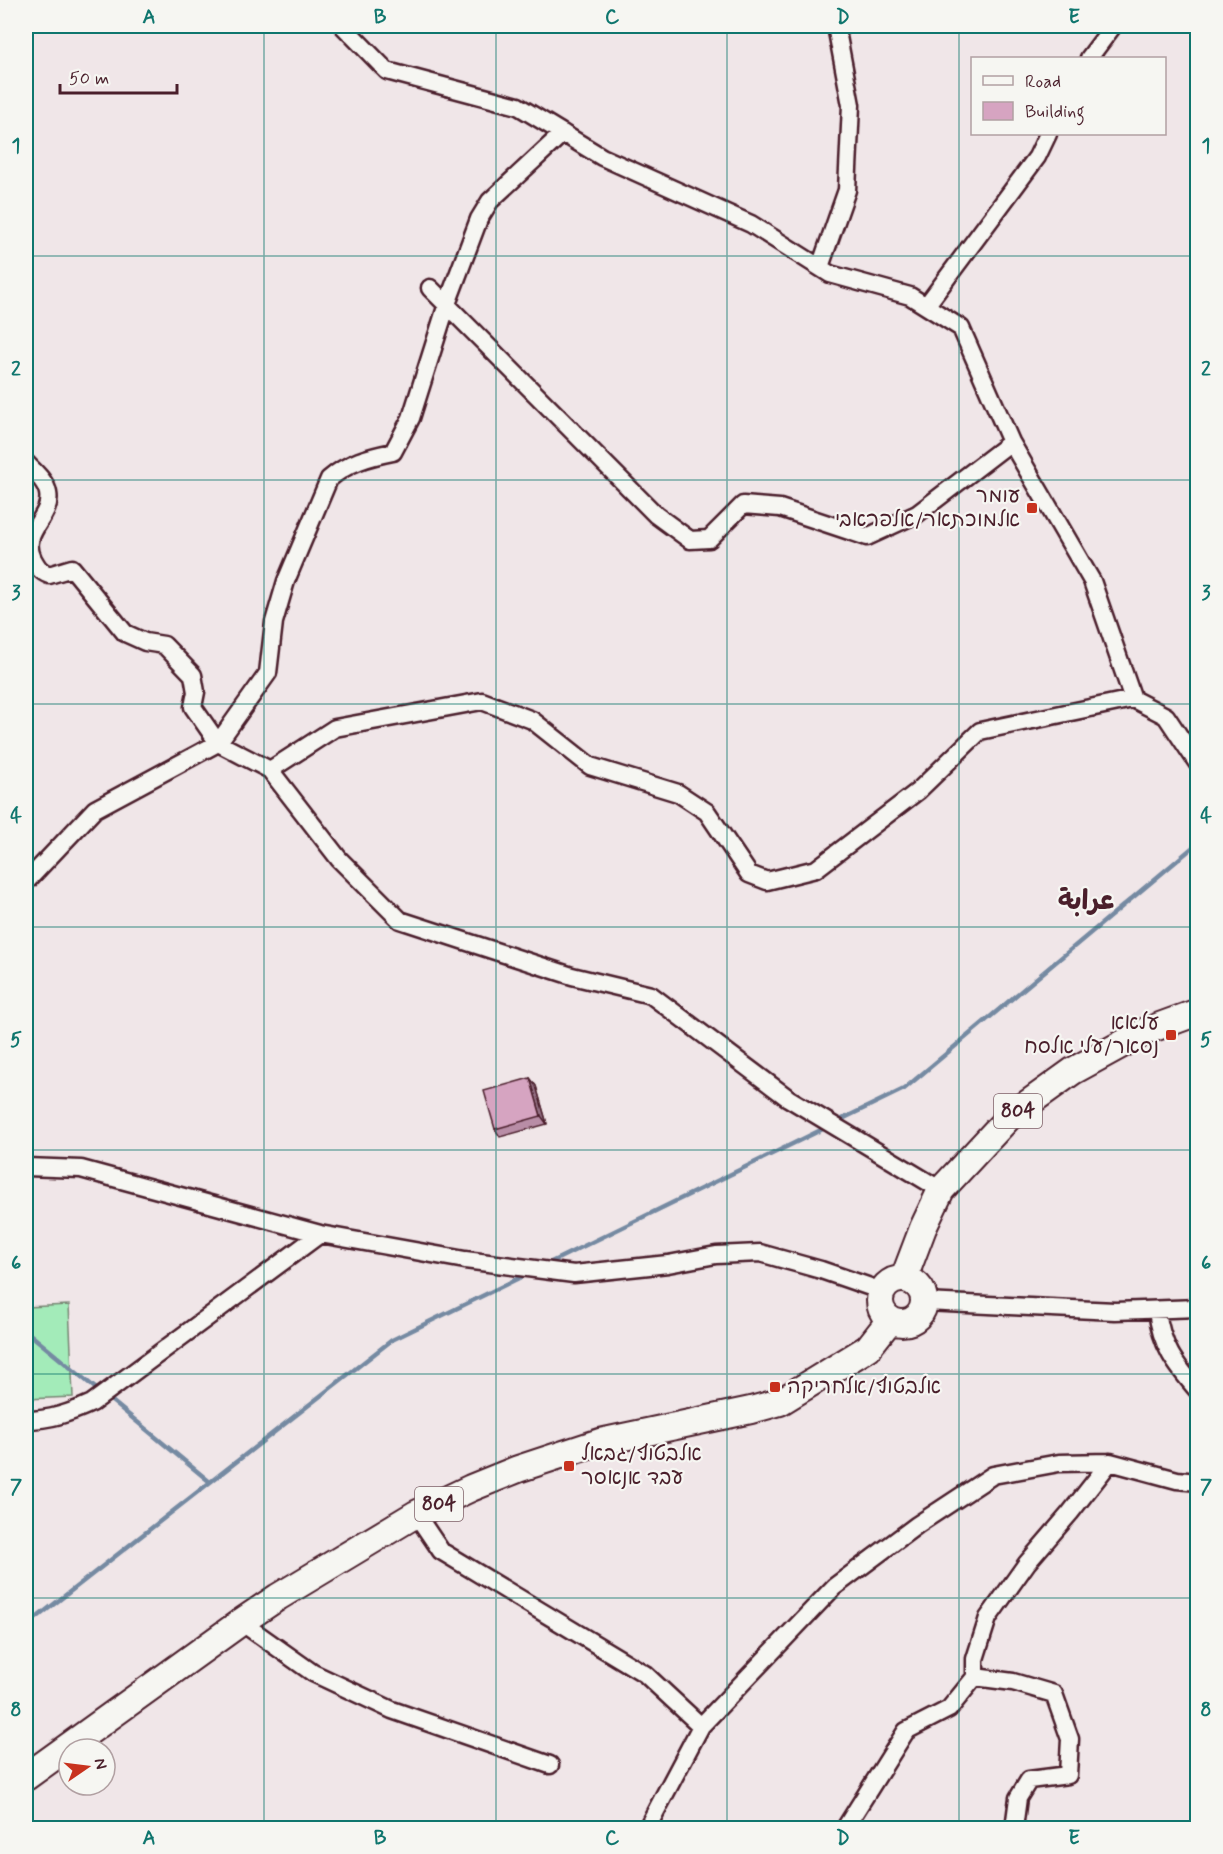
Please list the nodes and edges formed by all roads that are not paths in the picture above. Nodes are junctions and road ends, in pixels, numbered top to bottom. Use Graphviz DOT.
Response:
graph roads {
  1 [pos="344,26"];
  2 [pos="836,26"];
  3 [pos="1113,26"];
  4 [pos="1090,57"];
  5 [pos="563,133"];
  6 [pos="1048,135"];
  7 [pos="820,267"];
  8 [pos="430,288"];
  9 [pos="447,304"];
  10 [pos="926,306"];
  11 [pos="1011,442"];
  12 [pos="26,463"];
  13 [pos="1133,699"];
  14 [pos="218,743"];
  15 [pos="1197,764"];
  16 [pos="270,770"];
  17 [pos="26,882"];
  18 [pos="1197,1012"];
  19 [pos="26,1167"];
  20 [pos="941,1190"];
  21 [pos="321,1234"];
  22 [pos="893,1285"];
  23 [pos="925,1302"];
  24 [pos="1197,1308"];
  25 [pos="1157,1310"];
  26 [pos="890,1320"];
  27 [pos="1197,1391"];
  28 [pos="26,1420"];
  29 [pos="1110,1462"];
  30 [pos="1197,1482"];
  31 [pos="416,1514"];
  32 [pos="241,1622"];
  33 [pos="975,1677"];
  34 [pos="701,1726"];
  35 [pos="550,1765"];
  36 [pos="26,1777"];
  37 [pos="647,1828"];
  38 [pos="845,1828"];
  39 [pos="1014,1828"];
  1 -- 5 [label="street"];
  2 -- 7 [label="street"];
  3 -- 4 [label="street"];
  5 -- 7 [label="street"];
  5 -- 9 [label="street"];
  6 -- 10 [label="street"];
  7 -- 10 [label="street"];
  8 -- 9 [label="street"];
  9 -- 11 [label="street"];
  9 -- 14 [label="street"];
  10 -- 11 [label="street"];
  11 -- 13 [label="street"];
  12 -- 14 [label="street"];
  13 -- 15 [label="street"];
  13 -- 16 [label="street"];
  14 -- 16 [label="street"];
  14 -- 17 [label="street"];
  16 -- 20 [label="street"];
  18 -- 20 [label="main road, 804"];
  19 -- 21 [label="street"];
  20 -- 22 [label="main road, 804"];
  21 -- 22 [label="street"];
  21 -- 28 [label="street"];
  22 -- 23 [label="main road"];
  22 -- 26 [label="main road"];
  23 -- 25 [label="street"];
  23 -- 26 [label="main road"];
  24 -- 25 [label="street"];
  25 -- 27 [label="street"];
  26 -- 31 [label="main road, 804"];
  29 -- 30 [label="street"];
  29 -- 33 [label="street"];
  29 -- 34 [label="street"];
  31 -- 32 [label="main road, 804"];
  31 -- 34 [label="street"];
  32 -- 35 [label="street"];
  32 -- 36 [label="main road, 804"];
  33 -- 38 [label="street"];
  33 -- 39 [label="street"];
  34 -- 37 [label="street"];
}
